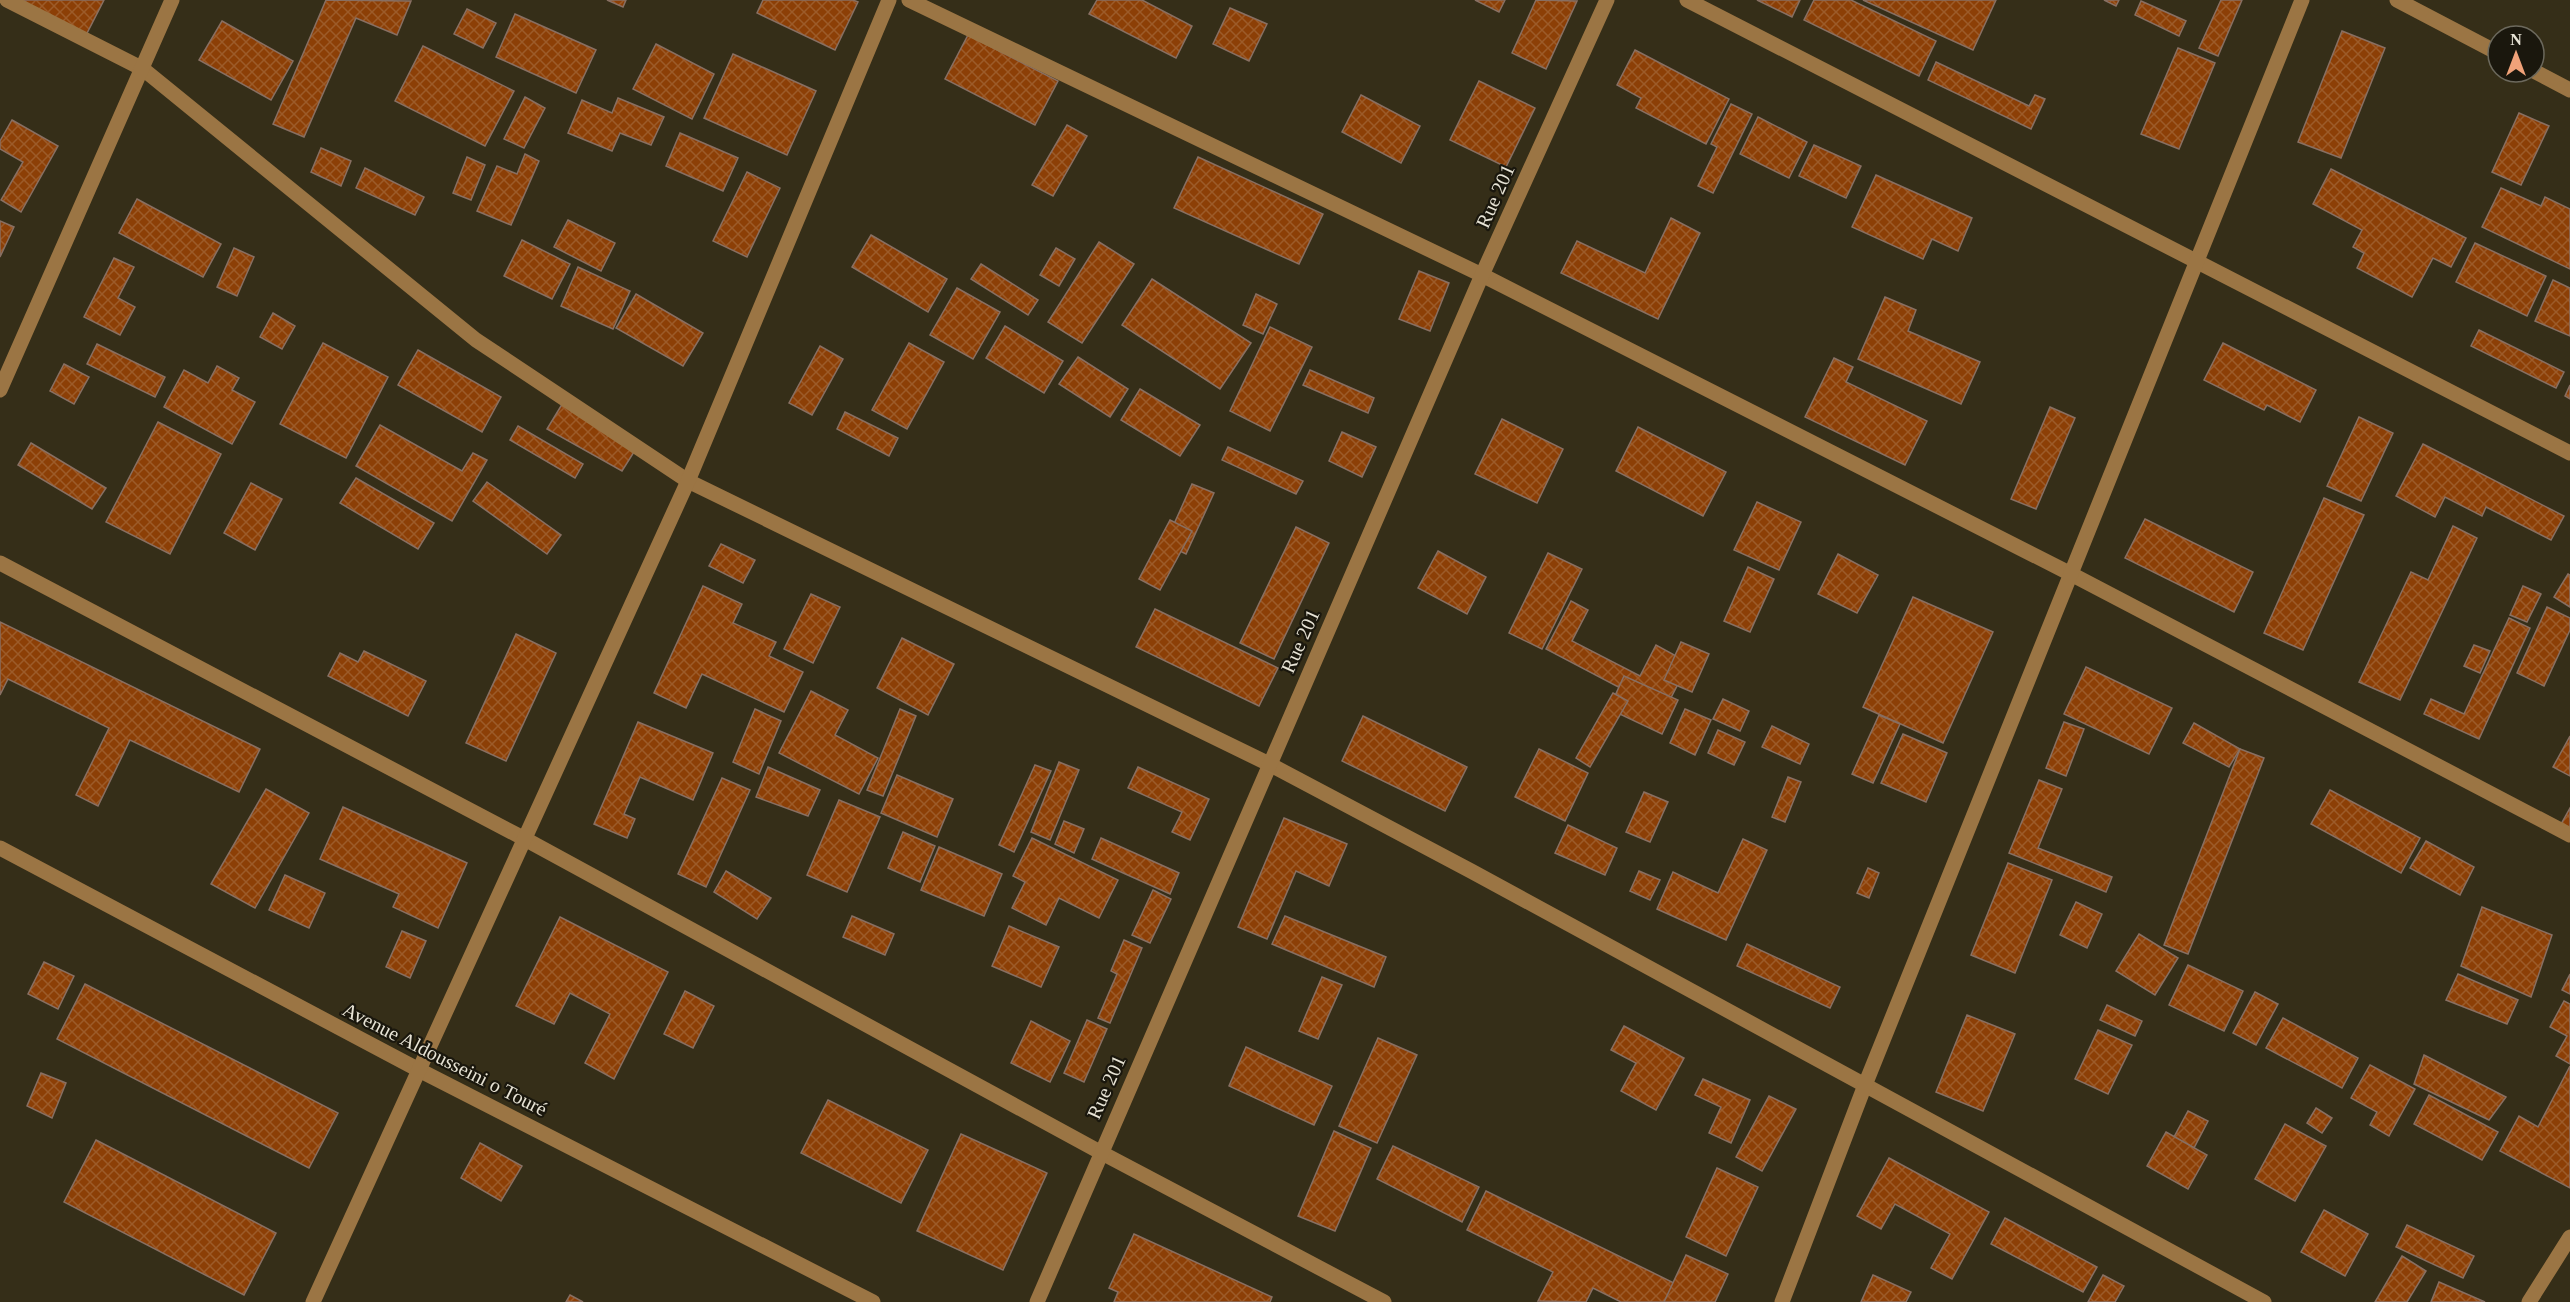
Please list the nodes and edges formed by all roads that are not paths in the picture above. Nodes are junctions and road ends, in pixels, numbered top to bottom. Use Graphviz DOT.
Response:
graph roads {
  1 [pos="7,0"];
  2 [pos="172,0"];
  3 [pos="889,0"];
  4 [pos="909,0"];
  5 [pos="1607,0"];
  6 [pos="1687,0"];
  7 [pos="2302,0"];
  8 [pos="2397,0"];
  9 [pos="2486,46"];
  10 [pos="143,69"];
  11 [pos="2546,77"];
  12 [pos="2570,90"];
  13 [pos="2199,261"];
  14 [pos="1482,275"];
  15 [pos="0,390"];
  16 [pos="2570,453"];
  17 [pos="688,480"];
  18 [pos="0,563"];
  19 [pos="2071,574"];
  20 [pos="1269,765"];
  21 [pos="2570,835"];
  22 [pos="523,838"];
  23 [pos="0,849"];
  24 [pos="419,1070"];
  25 [pos="1865,1085"];
  26 [pos="1100,1152"];
  27 [pos="2570,1237"];
  28 [pos="314,1302"];
  29 [pos="873,1302"];
  30 [pos="1037,1302"];
  31 [pos="1384,1302"];
  32 [pos="1782,1302"];
  33 [pos="2264,1302"];
  34 [pos="2529,1302"];
  1 -- 10 [label="street"];
  2 -- 10 [label="street"];
  3 -- 17 [label="street"];
  4 -- 14 [label="street"];
  5 -- 14 [label="street, Rue 201"];
  6 -- 13 [label="street"];
  7 -- 13 [label="street"];
  8 -- 9 [label="street"];
  10 -- 15 [label="street"];
  10 -- 17 [label="street"];
  11 -- 12 [label="street"];
  13 -- 16 [label="street"];
  13 -- 19 [label="street"];
  14 -- 19 [label="street"];
  14 -- 20 [label="street, Rue 201"];
  17 -- 20 [label="street"];
  17 -- 22 [label="street"];
  18 -- 22 [label="street"];
  19 -- 21 [label="street"];
  19 -- 25 [label="street"];
  20 -- 25 [label="street"];
  20 -- 26 [label="street, Rue 201"];
  22 -- 24 [label="street"];
  22 -- 26 [label="street"];
  23 -- 24 [label="street, Avenue Aldousseini o Touré"];
  24 -- 28 [label="street"];
  24 -- 29 [label="street, Avenue Aldousseini o Touré"];
  25 -- 32 [label="street"];
  25 -- 33 [label="street"];
  26 -- 30 [label="street, Rue 201"];
  26 -- 31 [label="street"];
  27 -- 34 [label="street"];
}
